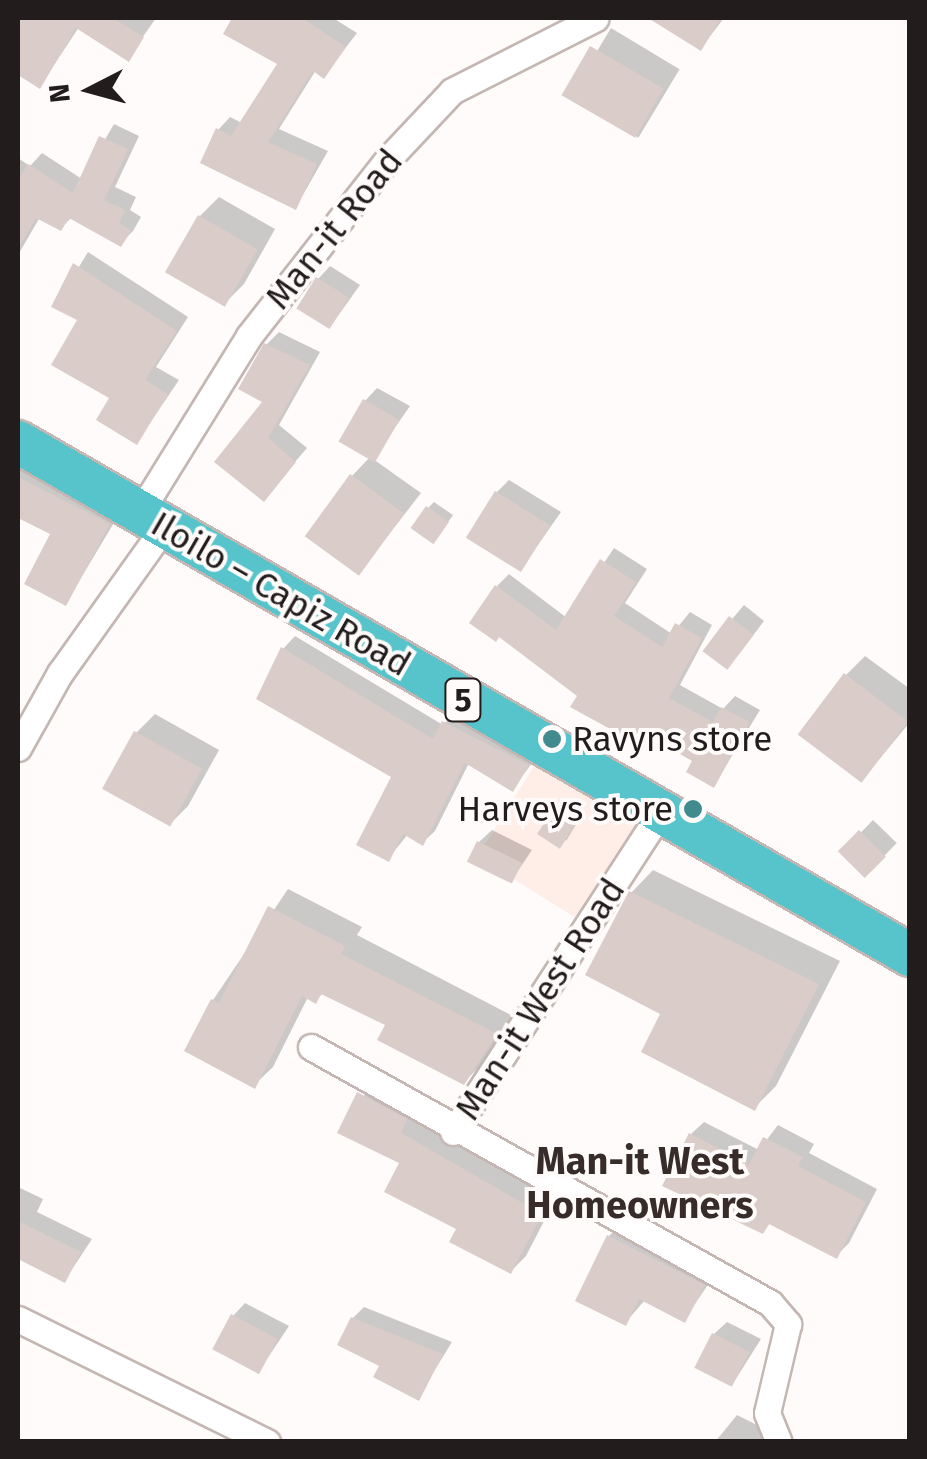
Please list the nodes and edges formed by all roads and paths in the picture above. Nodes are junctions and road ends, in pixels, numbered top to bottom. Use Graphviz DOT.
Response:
graph roads {
  1 [pos="579,21"];
  2 [pos="18,442"];
  3 [pos="153,519"];
  4 [pos="18,748"];
  5 [pos="659,815"];
  6 [pos="910,955"];
  7 [pos="311,1047"];
  8 [pos="453,1132"];
  9 [pos="18,1319"];
  10 [pos="268,1442"];
  11 [pos="779,1442"];
  1 -- 3 [label="street, Man-it Road"];
  2 -- 3 [label="highway, Iloilo – Capiz Road / 5"];
  3 -- 4 [label="street, Man-it Road"];
  3 -- 5 [label="highway, Iloilo – Capiz Road / 5"];
  5 -- 6 [label="highway, Iloilo – Capiz Road / 5"];
  5 -- 8 [label="street, Man-it West Road"];
  7 -- 8 [label="street, Man-it West Road"];
  8 -- 11 [label="street, Man-it West Road"];
  9 -- 10 [label="street"];
}
